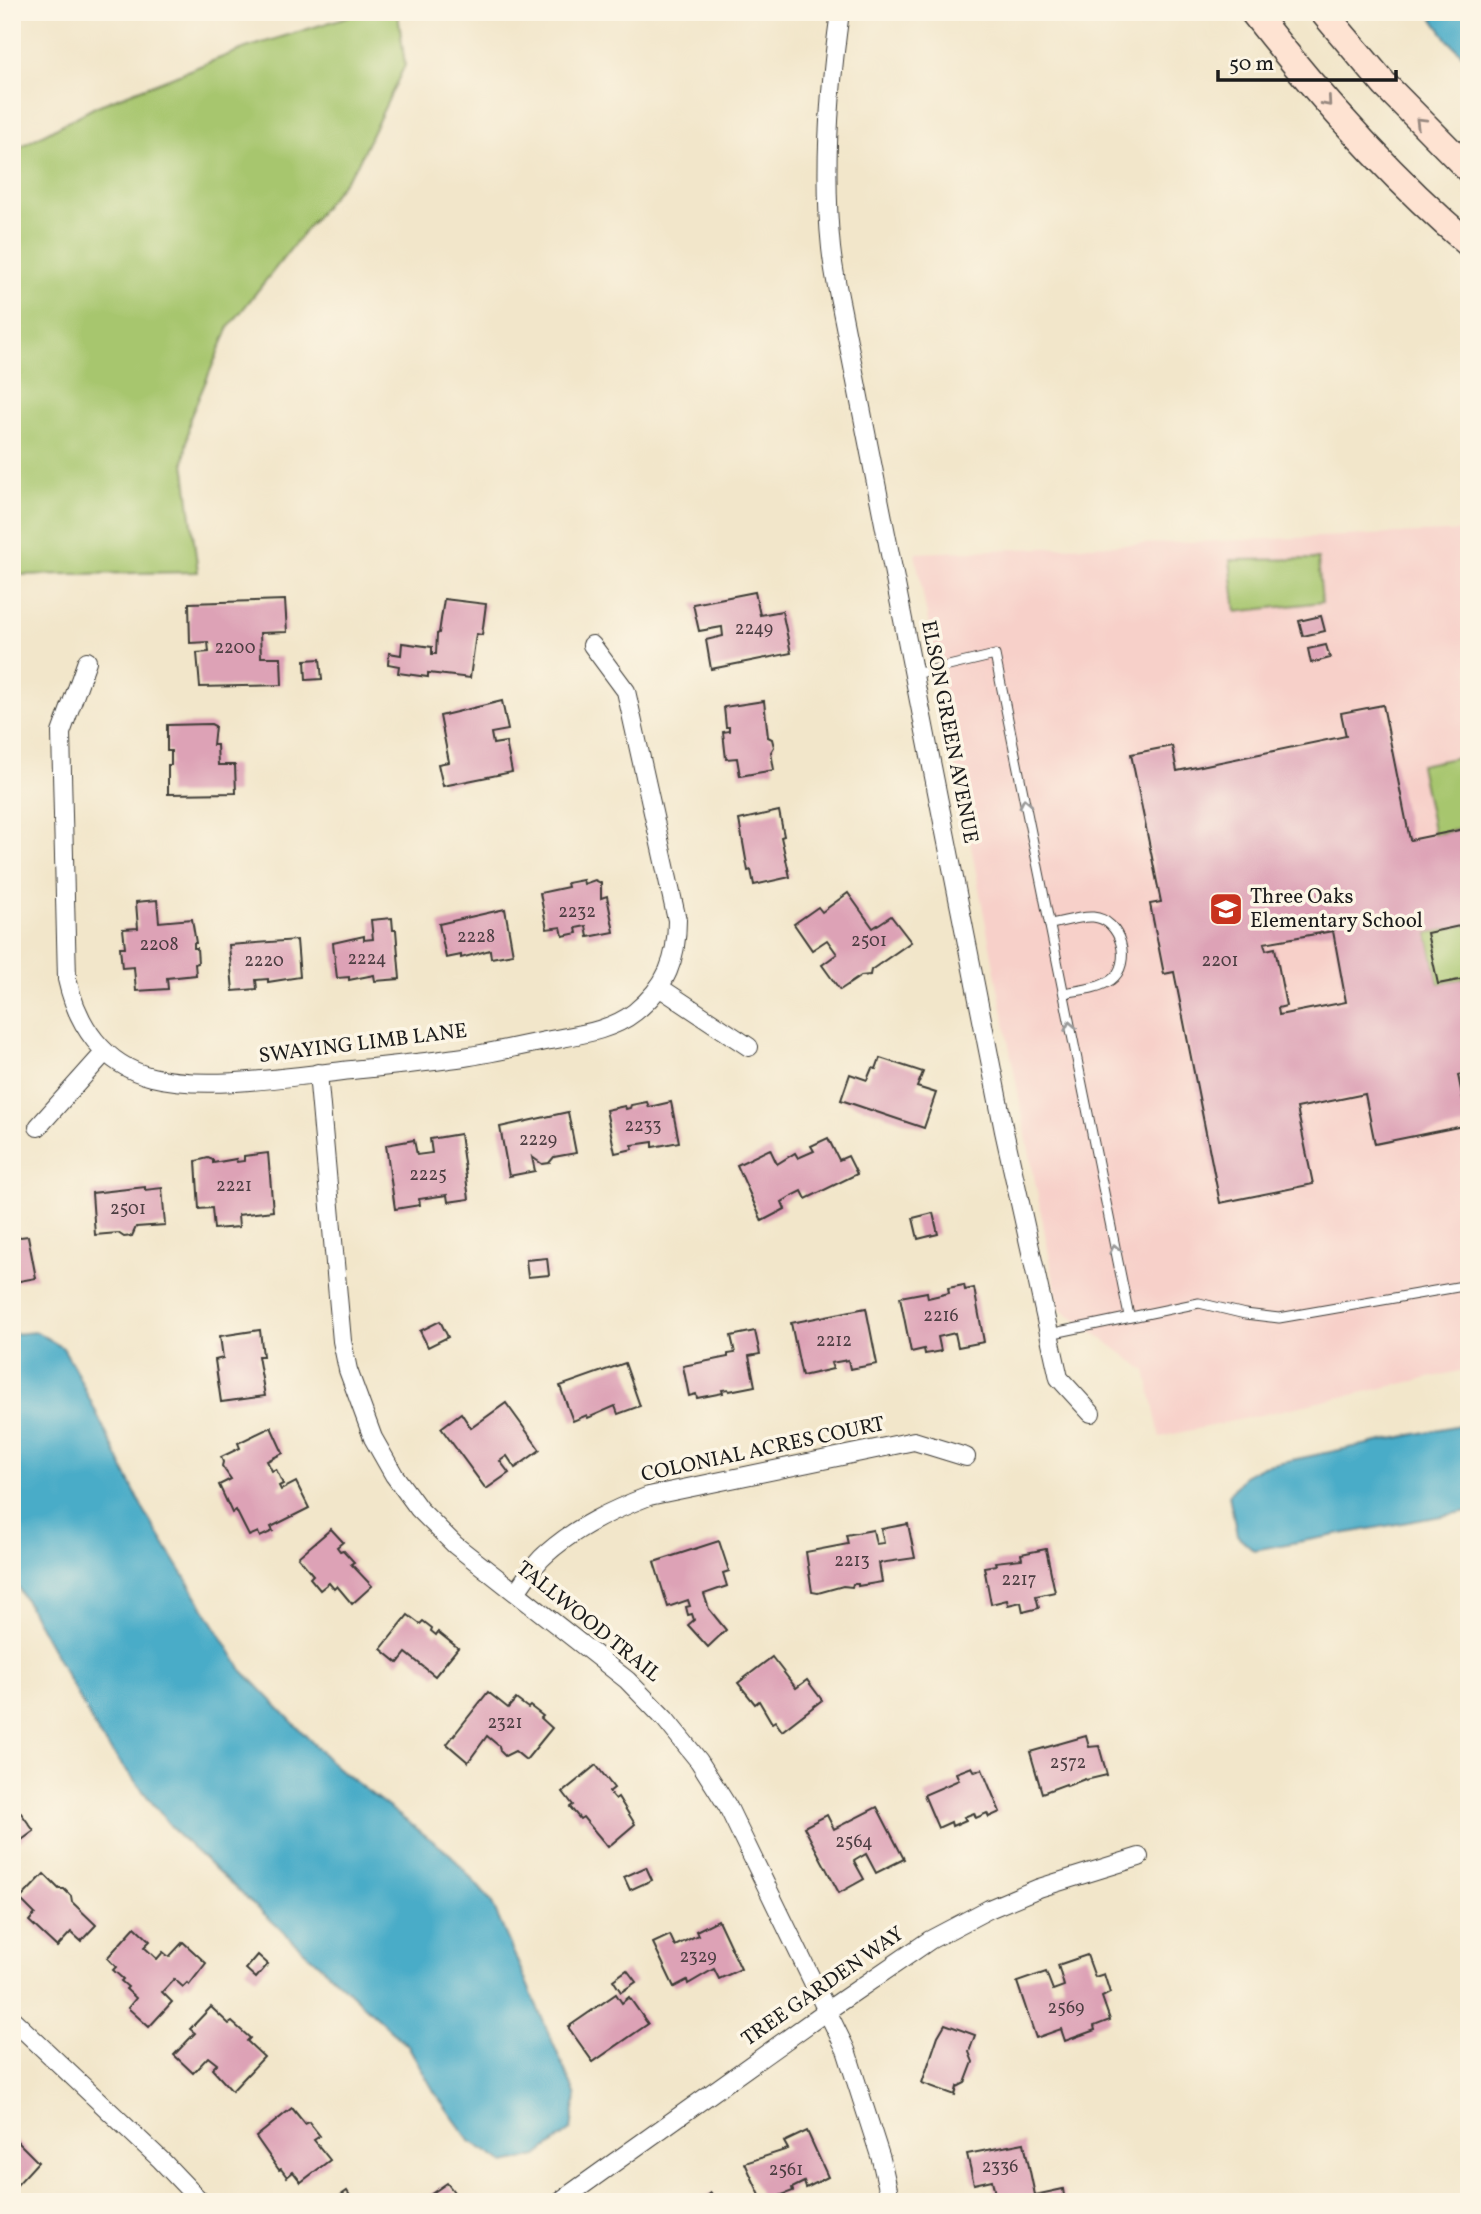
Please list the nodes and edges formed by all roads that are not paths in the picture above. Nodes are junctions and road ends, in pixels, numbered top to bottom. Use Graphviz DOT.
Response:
graph roads {
  1 [pos="840,12"];
  2 [pos="850,12"];
  3 [pos="1253,12"];
  4 [pos="1323,12"];
  5 [pos="835,44"];
  6 [pos="1469,170"];
  7 [pos="1469,244"];
  8 [pos="592,645"];
  9 [pos="87,661"];
  10 [pos="915,674"];
  11 [pos="1050,924"];
  12 [pos="659,987"];
  13 [pos="1064,993"];
  14 [pos="750,1047"];
  15 [pos="105,1052"];
  16 [pos="318,1073"];
  17 [pos="38,1127"];
  18 [pos="1469,1285"];
  19 [pos="1129,1316"];
  20 [pos="1049,1334"];
  21 [pos="1091,1413"];
  22 [pos="966,1457"];
  23 [pos="516,1592"];
  24 [pos="1139,1857"];
  25 [pos="828,2010"];
  26 [pos="12,2019"];
  27 [pos="201,2202"];
  28 [pos="559,2202"];
  29 [pos="891,2202"];
  1 -- 5 [label="street, ELSON GREEN AVENUE"];
  2 -- 5 [label="street, ELSON GREEN AVENUE"];
  3 -- 7 [label="main road, one-way"];
  6 -- 4 [label="main road, one-way"];
  5 -- 10 [label="street, ELSON GREEN AVENUE"];
  8 -- 12 [label="street, SWAYING LIMB LANE"];
  9 -- 15 [label="street, SWAYING LIMB LANE"];
  11 -- 10 [label="lane, one-way"];
  10 -- 20 [label="street, ELSON GREEN AVENUE"];
  11 -- 13 [label="lane"];
  11 -- 13 [label="lane"];
  12 -- 14 [label="street"];
  12 -- 16 [label="street, SWAYING LIMB LANE"];
  19 -- 13 [label="lane, one-way"];
  15 -- 16 [label="street, SWAYING LIMB LANE"];
  15 -- 17 [label="street"];
  16 -- 23 [label="street, TALLWOOD TRAIL"];
  18 -- 19 [label="lane"];
  19 -- 20 [label="lane"];
  20 -- 21 [label="street, ELSON GREEN AVENUE"];
  22 -- 23 [label="street, COLONIAL ACRES COURT"];
  23 -- 25 [label="street, TALLWOOD TRAIL"];
  24 -- 25 [label="street, TREE GARDEN WAY"];
  25 -- 28 [label="street, TREE GARDEN WAY"];
  25 -- 29 [label="street, TALLWOOD TRAIL"];
  26 -- 27 [label="street"];
}
